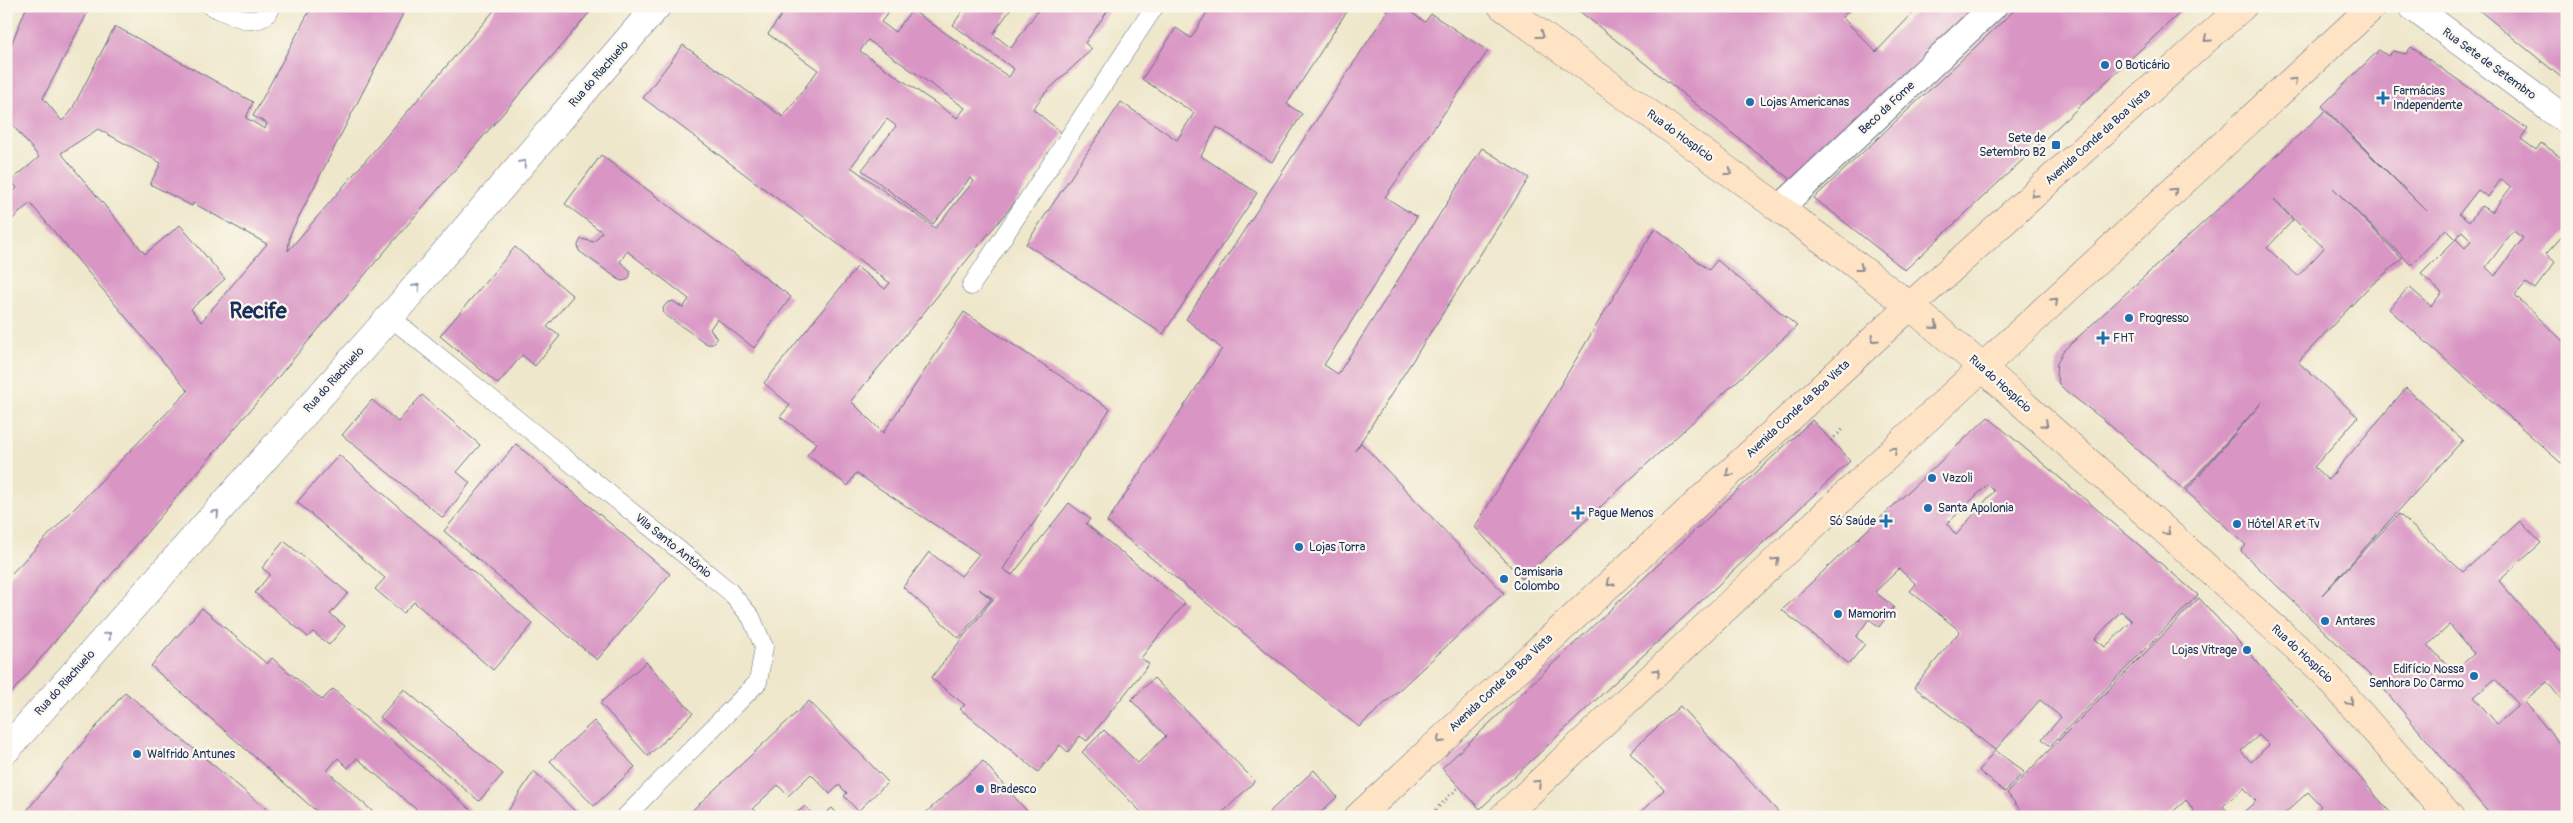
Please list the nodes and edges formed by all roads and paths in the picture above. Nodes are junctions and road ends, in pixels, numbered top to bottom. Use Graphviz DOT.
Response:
graph roads {
  1 [pos="211,6"];
  2 [pos="272,6"];
  3 [pos="657,6"];
  4 [pos="1155,6"];
  5 [pos="1502,6"];
  6 [pos="1994,6"];
  7 [pos="2244,6"];
  8 [pos="2373,6"];
  9 [pos="2412,6"];
  10 [pos="2567,121"];
  11 [pos="1779,209"];
  12 [pos="970,286"];
  13 [pos="1910,306"];
  14 [pos="390,317"];
  15 [pos="1982,369"];
  16 [pos="1844,428"];
  17 [pos="1831,441"];
  18 [pos="6,750"];
  19 [pos="1460,788"];
  20 [pos="625,817"];
  21 [pos="1358,817"];
  22 [pos="1428,817"];
  23 [pos="1503,817"];
  24 [pos="2450,817"];
  1 -- 2 [label="lane"];
  14 -- 3 [label="street, Rua do Riachuelo, one-way"];
  4 -- 12 [label="lane"];
  5 -- 11 [label="main road, Rua do Hospício, one-way"];
  6 -- 11 [label="street, Beco da Fome"];
  7 -- 13 [label="main road, Avenida Conde da Boa Vista, one-way"];
  15 -- 8 [label="main road, one-way"];
  9 -- 10 [label="street, Rua Sete de Setembro"];
  11 -- 13 [label="main road, Rua do Hospício, one-way"];
  13 -- 15 [label="main road, Rua do Hospício, one-way"];
  13 -- 21 [label="main road, Avenida Conde da Boa Vista, one-way"];
  18 -- 14 [label="street, Rua do Riachuelo, one-way"];
  14 -- 20 [label="lane, Vila Santo Antônio"];
  23 -- 15 [label="main road, one-way"];
  15 -- 24 [label="main road, Rua do Hospício, one-way"];
  16 -- 17 [label="path"];
  19 -- 22 [label="path"];
}
